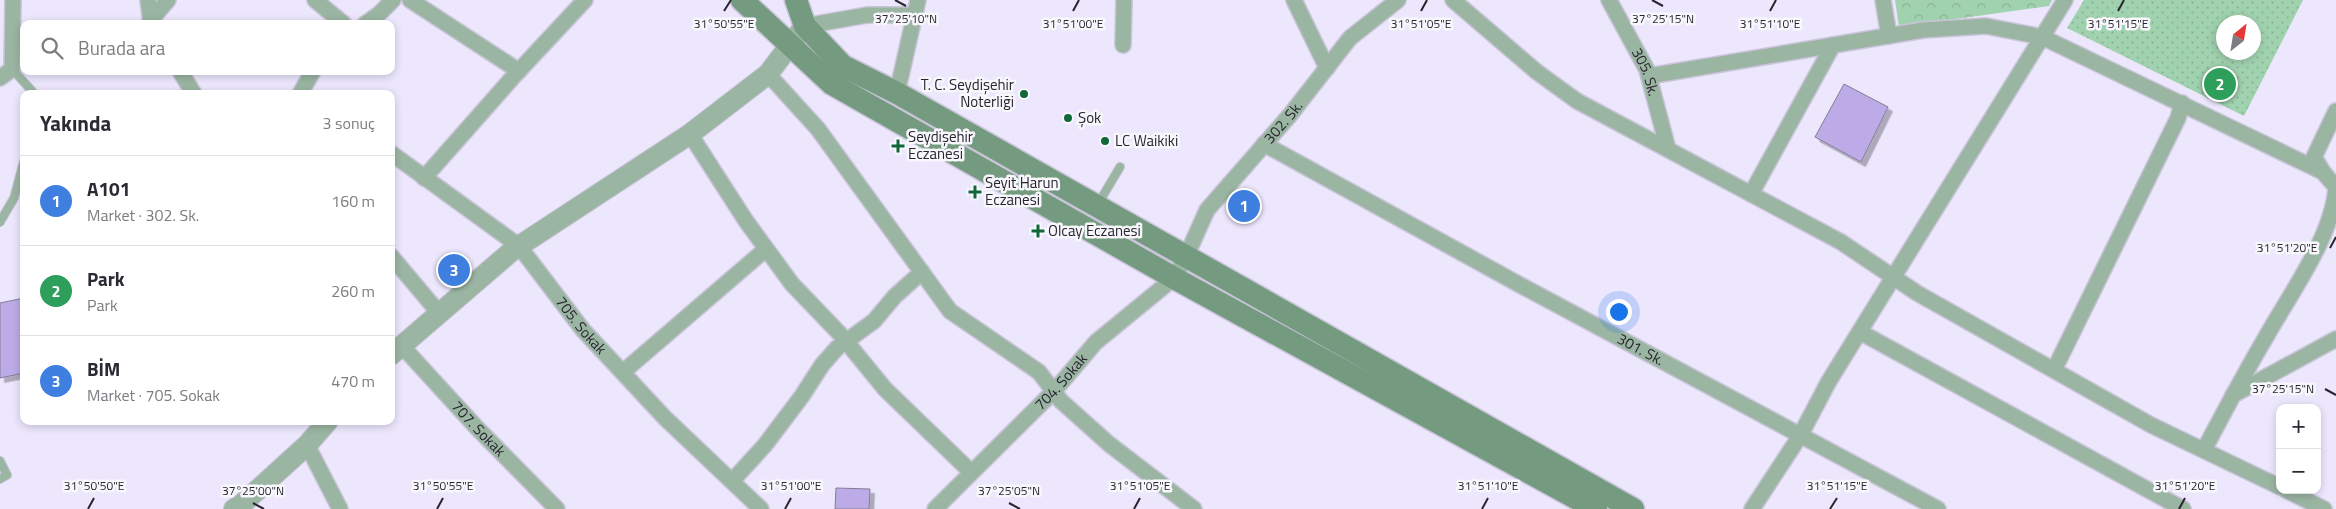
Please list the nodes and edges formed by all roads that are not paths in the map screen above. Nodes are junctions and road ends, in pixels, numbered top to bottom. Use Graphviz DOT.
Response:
graph roads {
  1 [pos="13,0"];
  2 [pos="148,0"];
  3 [pos="168,0"];
  4 [pos="315,0"];
  5 [pos="394,0"];
  6 [pos="410,0"];
  7 [pos="586,0"];
  8 [pos="742,0"];
  9 [pos="796,0"];
  10 [pos="1124,0"];
  11 [pos="1294,0"];
  12 [pos="1398,0"];
  13 [pos="1453,0"];
  14 [pos="1609,0"];
  15 [pos="1883,0"];
  16 [pos="2065,0"];
  17 [pos="917,8"];
  18 [pos="151,20"];
  19 [pos="153,20"];
  20 [pos="339,20"];
  21 [pos="371,20"];
  22 [pos="805,26"];
  23 [pos="1889,36"];
  24 [pos="2042,37"];
  25 [pos="789,45"];
  26 [pos="1123,45"];
  27 [pos="1833,45"];
  28 [pos="1327,68"];
  29 [pos="519,71"];
  30 [pos="6,74"];
  31 [pos="768,74"];
  32 [pos="182,75"];
  33 [pos="312,75"];
  34 [pos="1648,76"];
  35 [pos="30,90"];
  36 [pos="192,90"];
  37 [pos="306,90"];
  38 [pos="897,94"];
  39 [pos="2182,103"];
  40 [pos="2336,111"];
  41 [pos="690,134"];
  42 [pos="1264,144"];
  43 [pos="1668,149"];
  44 [pos="395,156"];
  45 [pos="1120,167"];
  46 [pos="2323,172"];
  47 [pos="20,176"];
  48 [pos="424,178"];
  49 [pos="1751,194"];
  50 [pos="1097,207"];
  51 [pos="0,222"];
  52 [pos="519,246"];
  53 [pos="766,249"];
  54 [pos="1186,257"];
  55 [pos="395,261"];
  56 [pos="922,272"];
  57 [pos="1894,276"];
  58 [pos="1174,278"];
  59 [pos="439,313"];
  60 [pos="1860,332"];
  61 [pos="2336,338"];
  62 [pos="846,341"];
  63 [pos="396,350"];
  64 [pos="2054,370"];
  65 [pos="623,372"];
  66 [pos="1054,390"];
  67 [pos="2233,395"];
  68 [pos="322,425"];
  69 [pos="1800,436"];
  70 [pos="307,445"];
  71 [pos="2204,450"];
  72 [pos="0,461"];
  73 [pos="971,472"];
  74 [pos="0,479"];
  75 [pos="732,481"];
  76 [pos="2276,485"];
  77 [pos="2294,494"];
  78 [pos="1186,507"];
  79 [pos="239,508"];
  80 [pos="340,509"];
  81 [pos="557,509"];
  82 [pos="761,509"];
  83 [pos="934,509"];
  84 [pos="1596,509"];
  85 [pos="1633,509"];
  86 [pos="1752,509"];
  87 [pos="1938,509"];
  88 [pos="2183,509"];
  89 [pos="2324,509"];
  1 -- 30 [label="street"];
  2 -- 18 [label="street"];
  3 -- 19 [label="street"];
  4 -- 20 [label="street"];
  5 -- 21 [label="street"];
  6 -- 29 [label="street"];
  7 -- 29 [label="street"];
  8 -- 25 [label="main road"];
  9 -- 22 [label="main road"];
  10 -- 26 [label="street"];
  11 -- 28 [label="street"];
  12 -- 28 [label="street, 302. Sk."];
  13 -- 43 [label="street"];
  14 -- 34 [label="street, 305. Sk."];
  15 -- 23 [label="street"];
  16 -- 24 [label="street"];
  17 -- 22 [label="street"];
  17 -- 38 [label="street"];
  22 -- 25 [label="street"];
  22 -- 38 [label="main road"];
  23 -- 24 [label="street"];
  23 -- 27 [label="street"];
  24 -- 39 [label="street"];
  24 -- 57 [label="street"];
  25 -- 31 [label="street"];
  25 -- 58 [label="main road"];
  27 -- 34 [label="street"];
  27 -- 49 [label="street"];
  28 -- 42 [label="street, 302. Sk."];
  29 -- 48 [label="street"];
  30 -- 35 [label="lane"];
  31 -- 41 [label="street"];
  31 -- 56 [label="street"];
  32 -- 36 [label="street"];
  33 -- 37 [label="street"];
  34 -- 43 [label="street, 305. Sk."];
  38 -- 50 [label="main road"];
  39 -- 46 [label="street"];
  39 -- 64 [label="street"];
  40 -- 46 [label="street"];
  41 -- 52 [label="street"];
  41 -- 53 [label="street"];
  42 -- 54 [label="street, 302. Sk."];
  42 -- 69 [label="street, 301. Sk."];
  43 -- 49 [label="street"];
  44 -- 48 [label="street, 705. Sokak"];
  45 -- 50 [label="lane"];
  46 -- 67 [label="street"];
  47 -- 51 [label="lane"];
  48 -- 52 [label="street, 705. Sokak"];
  49 -- 57 [label="street"];
  50 -- 54 [label="main road"];
  52 -- 59 [label="street"];
  52 -- 65 [label="street, 705. Sokak"];
  53 -- 62 [label="street"];
  53 -- 65 [label="street"];
  54 -- 58 [label="street, 704. Sokak"];
  54 -- 85 [label="main road"];
  55 -- 59 [label="street"];
  56 -- 62 [label="street"];
  56 -- 66 [label="street"];
  57 -- 60 [label="street"];
  57 -- 64 [label="street"];
  58 -- 66 [label="street, 704. Sokak"];
  58 -- 84 [label="main road"];
  59 -- 63 [label="street"];
  60 -- 69 [label="street"];
  60 -- 88 [label="street"];
  61 -- 67 [label="street"];
  62 -- 73 [label="street"];
  62 -- 75 [label="street"];
  63 -- 81 [label="street, 707. Sokak"];
  64 -- 71 [label="street"];
  65 -- 75 [label="street, 705. Sokak"];
  66 -- 73 [label="street, 704. Sokak"];
  66 -- 78 [label="street"];
  67 -- 71 [label="street"];
  68 -- 70 [label="street"];
  69 -- 86 [label="street"];
  69 -- 87 [label="street, 301. Sk."];
  70 -- 79 [label="street"];
  70 -- 80 [label="street"];
  71 -- 76 [label="street"];
  72 -- 74 [label="lane"];
  73 -- 83 [label="street, 704. Sokak"];
  75 -- 82 [label="street, 705. Sokak"];
  77 -- 89 [label="street"];
}
